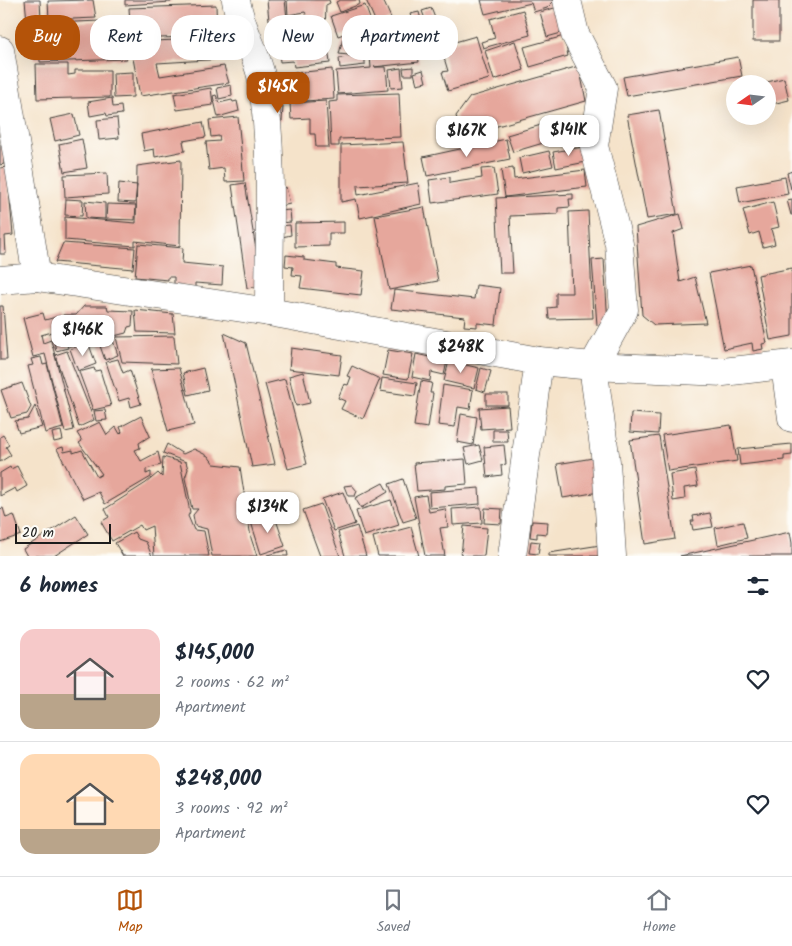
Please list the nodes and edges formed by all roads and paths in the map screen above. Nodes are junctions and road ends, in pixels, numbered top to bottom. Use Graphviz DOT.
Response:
graph roads {
  1 [pos="236,0"];
  2 [pos="566,0"];
  3 [pos="0,50"];
  4 [pos="37,277"];
  5 [pos="0,280"];
  6 [pos="269,312"];
  7 [pos="539,361"];
  8 [pos="789,365"];
  9 [pos="593,366"];
  10 [pos="792,418"];
  11 [pos="512,556"];
  12 [pos="612,556"];
  1 -- 6 [label="street"];
  2 -- 9 [label="street"];
  3 -- 4 [label="street"];
  4 -- 5 [label="street"];
  4 -- 6 [label="street"];
  6 -- 7 [label="street"];
  7 -- 9 [label="street"];
  7 -- 11 [label="street"];
  8 -- 9 [label="street"];
  8 -- 10 [label="street"];
  9 -- 12 [label="street"];
}
